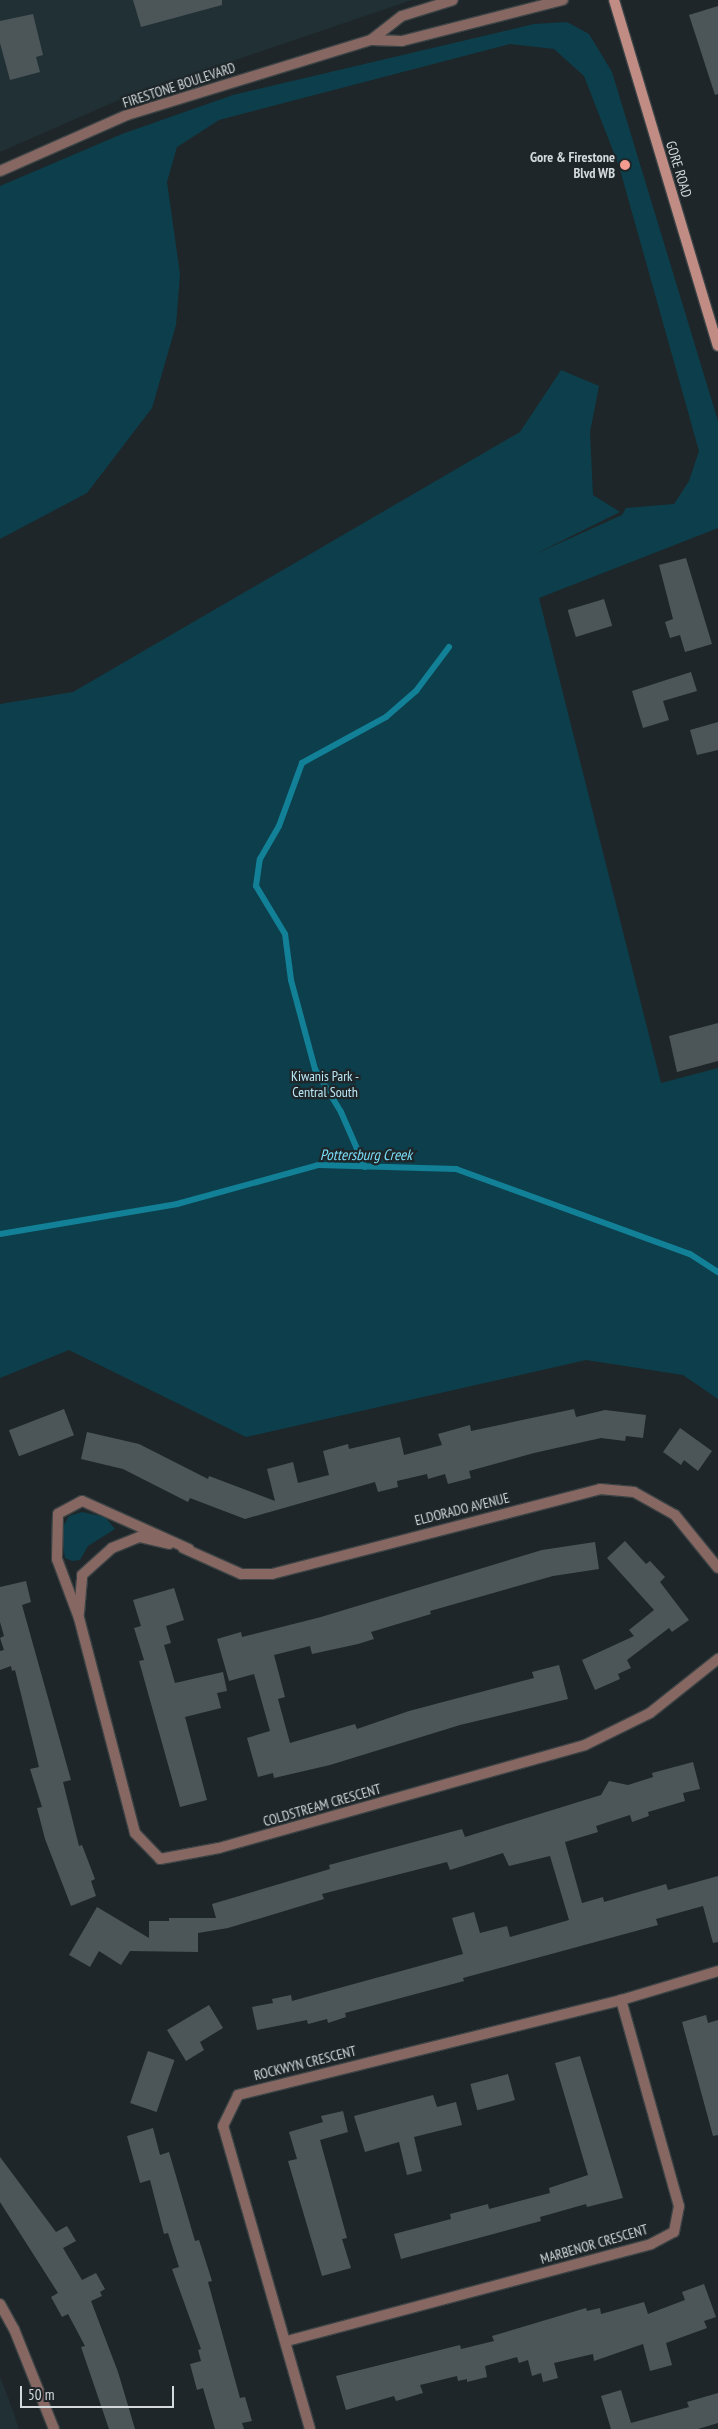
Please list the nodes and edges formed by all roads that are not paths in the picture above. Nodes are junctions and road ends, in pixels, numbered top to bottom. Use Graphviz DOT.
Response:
graph roads {
  1 [pos="452,0"];
  2 [pos="563,0"];
  3 [pos="614,0"];
  4 [pos="371,40"];
  5 [pos="0,171"];
  6 [pos="718,346"];
  7 [pos="189,1550"];
  8 [pos="718,1568"];
  9 [pos="79,1618"];
  10 [pos="718,1659"];
  11 [pos="718,1971"];
  12 [pos="622,2000"];
  13 [pos="0,2304"];
  14 [pos="287,2341"];
  15 [pos="54,2429"];
  16 [pos="310,2429"];
  1 -- 4 [label="street, FIRESTONE BOULEVARD"];
  2 -- 4 [label="street, FIRESTONE BOULEVARD"];
  3 -- 6 [label="main road, GORE ROAD"];
  4 -- 5 [label="street, FIRESTONE BOULEVARD"];
  7 -- 8 [label="street, ELDORADO AVENUE"];
  7 -- 9 [label="street, ELDORADO AVENUE"];
  7 -- 9 [label="street, ELDORADO AVENUE"];
  9 -- 10 [label="street, COLDSTREAM CRESCENT"];
  11 -- 12 [label="street, ROCKWYN CRESCENT"];
  12 -- 14 [label="street, MARBENOR CRESCENT"];
  12 -- 14 [label="street, ROCKWYN CRESCENT"];
  13 -- 15 [label="street"];
  14 -- 16 [label="street, ROCKWYN CRESCENT"];
}
